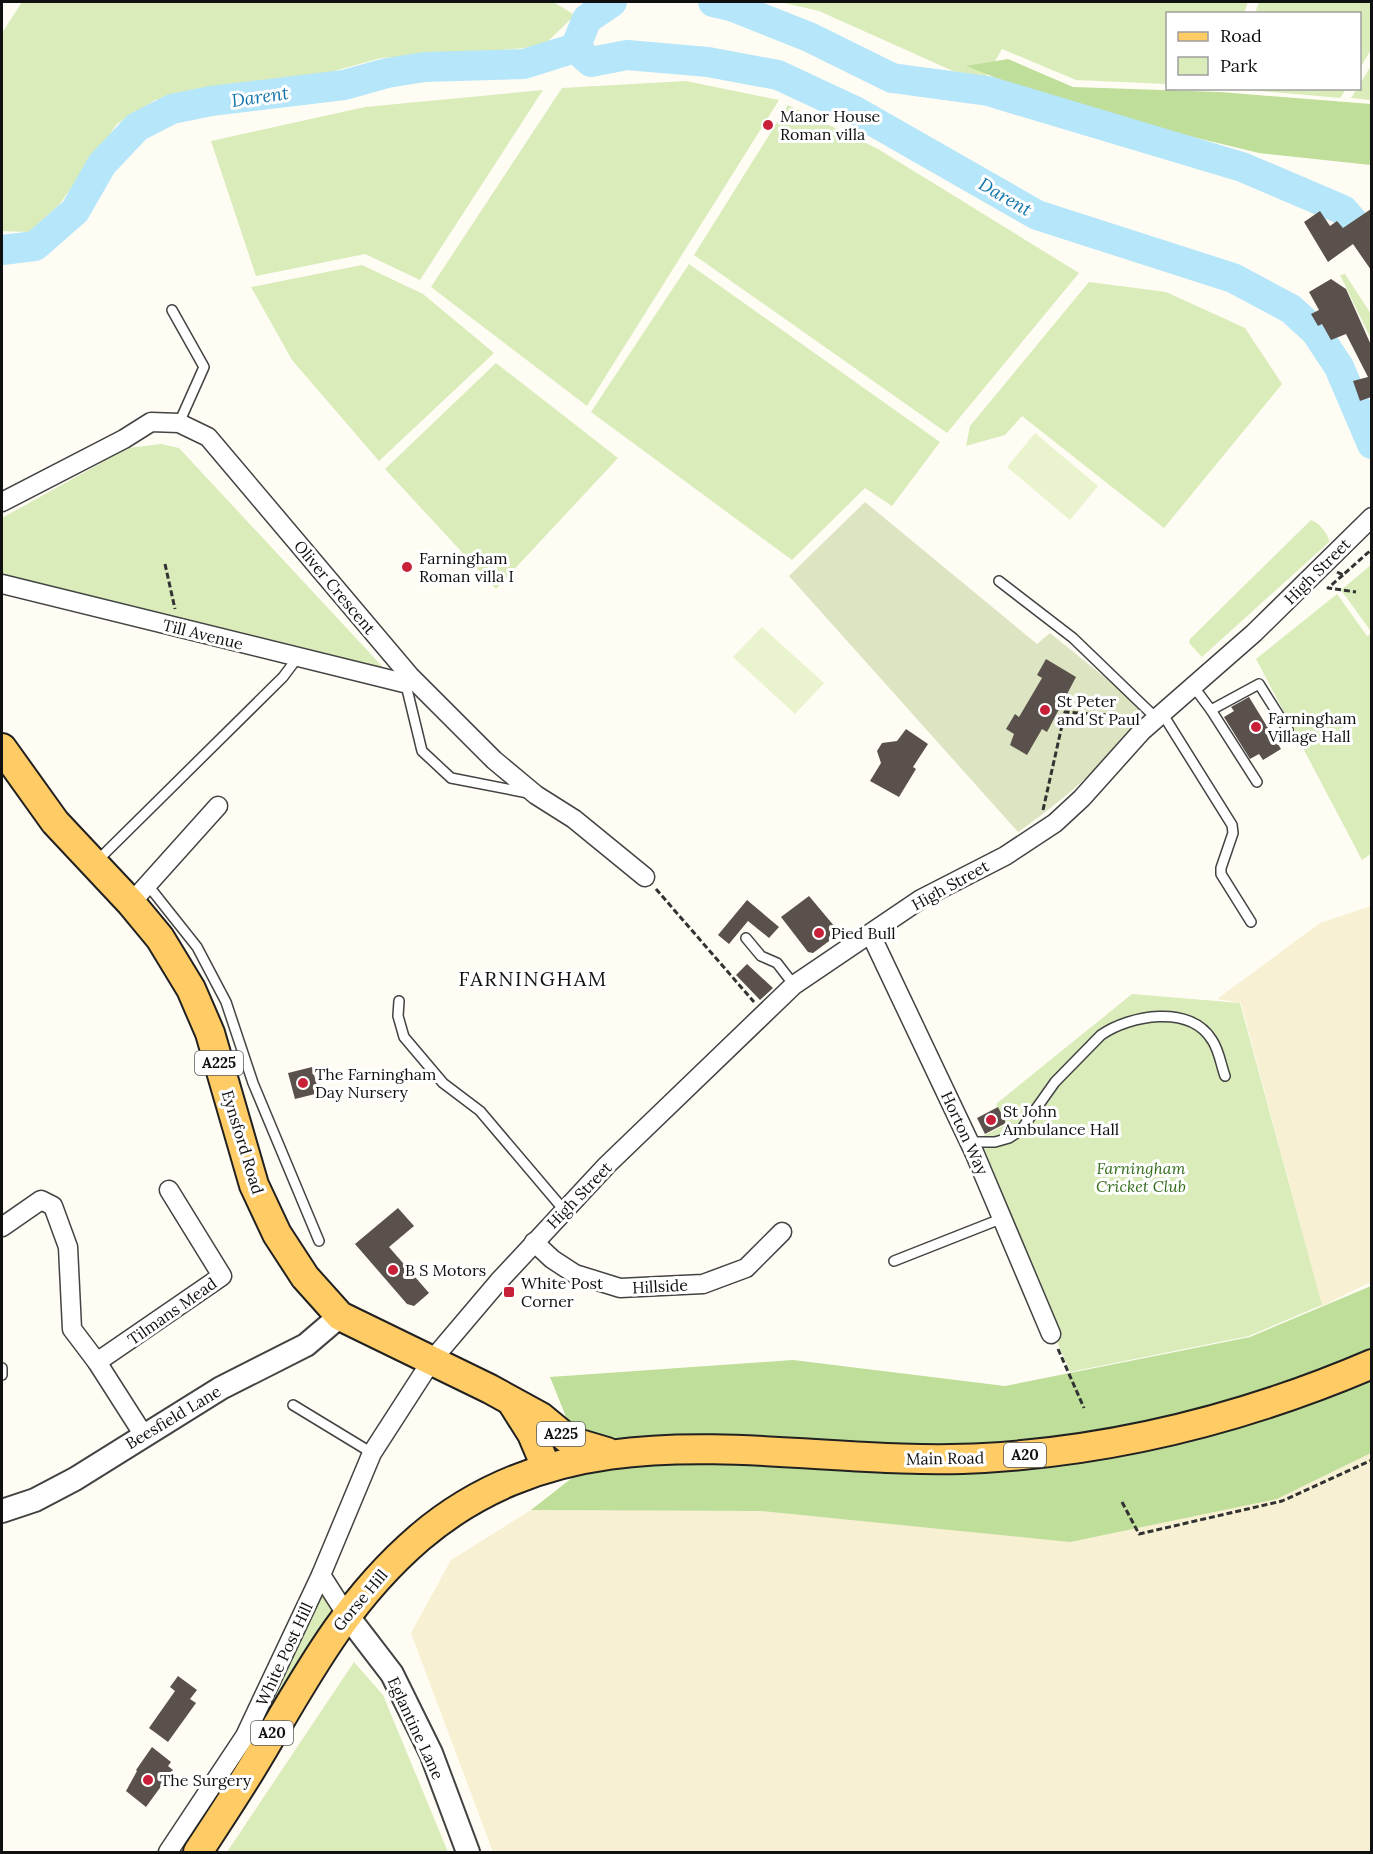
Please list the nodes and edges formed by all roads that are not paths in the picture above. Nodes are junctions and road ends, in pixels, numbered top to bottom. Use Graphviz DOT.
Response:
graph roads {
  1 [pos="172,310"];
  2 [pos="179,423"];
  3 [pos="2,502"];
  4 [pos="1371,517"];
  5 [pos="999,581"];
  6 [pos="2,584"];
  7 [pos="298,657"];
  8 [pos="407,679"];
  9 [pos="1193,686"];
  10 [pos="1211,710"];
  11 [pos="1159,716"];
  12 [pos="1288,730"];
  13 [pos="2,748"];
  14 [pos="1257,782"];
  15 [pos="536,795"];
  16 [pos="218,806"];
  17 [pos="94,864"];
  18 [pos="645,877"];
  19 [pos="139,893"];
  20 [pos="1251,922"];
  21 [pos="871,935"];
  22 [pos="746,939"];
  23 [pos="794,985"];
  24 [pos="399,1001"];
  25 [pos="1225,1076"];
  26 [pos="239,1082"];
  27 [pos="970,1142"];
  28 [pos="169,1190"];
  29 [pos="564,1210"];
  30 [pos="1003,1218"];
  31 [pos="2,1227"];
  32 [pos="782,1232"];
  33 [pos="319,1241"];
  34 [pos="534,1242"];
  35 [pos="894,1261"];
  36 [pos="340,1316"];
  37 [pos="1051,1334"];
  38 [pos="432,1360"];
  39 [pos="97,1362"];
  40 [pos="1371,1364"];
  41 [pos="2,1368"];
  42 [pos="2,1375"];
  43 [pos="513,1404"];
  44 [pos="293,1405"];
  45 [pos="143,1434"];
  46 [pos="372,1453"];
  47 [pos="613,1453"];
  48 [pos="546,1467"];
  49 [pos="2,1511"];
  50 [pos="321,1575"];
  51 [pos="346,1614"];
  52 [pos="168,1852"];
  53 [pos="198,1852"];
  54 [pos="468,1852"];
  1 -- 2 [label="lane"];
  2 -- 3 [label="street, Oliver Crescent"];
  2 -- 8 [label="street, Oliver Crescent"];
  4 -- 9 [label="street, High Street"];
  5 -- 11 [label="lane"];
  6 -- 7 [label="street, Till Avenue"];
  7 -- 8 [label="street, Till Avenue"];
  7 -- 17 [label="lane"];
  8 -- 15 [label="street, Oliver Crescent"];
  8 -- 15 [label="lane"];
  9 -- 10 [label="lane"];
  9 -- 11 [label="street, High Street"];
  10 -- 12 [label="lane"];
  10 -- 14 [label="lane"];
  11 -- 20 [label="lane"];
  11 -- 21 [label="street, High Street"];
  13 -- 17 [label="main road, Eynsford Road / A225"];
  15 -- 18 [label="street, Oliver Crescent"];
  16 -- 19 [label="street"];
  17 -- 19 [label="main road, Eynsford Road / A225"];
  19 -- 26 [label="main road, Eynsford Road / A225"];
  21 -- 23 [label="street, High Street"];
  21 -- 27 [label="street, Horton Way"];
  22 -- 23 [label="lane"];
  23 -- 29 [label="street, High Street"];
  24 -- 29 [label="lane"];
  25 -- 27 [label="lane"];
  26 -- 33 [label="lane"];
  26 -- 36 [label="main road, Eynsford Road / A225"];
  27 -- 30 [label="street, Horton Way"];
  28 -- 39 [label="street, Tilmans Mead"];
  29 -- 34 [label="street, High Street"];
  30 -- 35 [label="lane"];
  30 -- 37 [label="street, Horton Way"];
  31 -- 39 [label="street"];
  32 -- 34 [label="street, Hillside"];
  34 -- 38 [label="street, High Street"];
  36 -- 38 [label="main road, Eynsford Road / A225"];
  36 -- 45 [label="street, Beesfield Lane"];
  38 -- 43 [label="main road, Eynsford Road / A225"];
  38 -- 46 [label="street, White Post Hill"];
  39 -- 45 [label="street"];
  40 -- 47 [label="main road, Main Road / A20"];
  41 -- 42 [label="lane"];
  43 -- 47 [label="main road, Eynsford Road / A225"];
  43 -- 48 [label="main road, Eynsford Road / A225"];
  44 -- 46 [label="lane"];
  45 -- 49 [label="street, Beesfield Lane"];
  46 -- 50 [label="street, White Post Hill"];
  47 -- 48 [label="main road, Gorse Hill / A20"];
  48 -- 51 [label="main road, Gorse Hill / A20"];
  50 -- 51 [label="street, White Post Hill"];
  50 -- 52 [label="street, White Post Hill"];
  51 -- 53 [label="main road, Gorse Hill / A20"];
  51 -- 54 [label="street, Eglantine Lane"];
}
